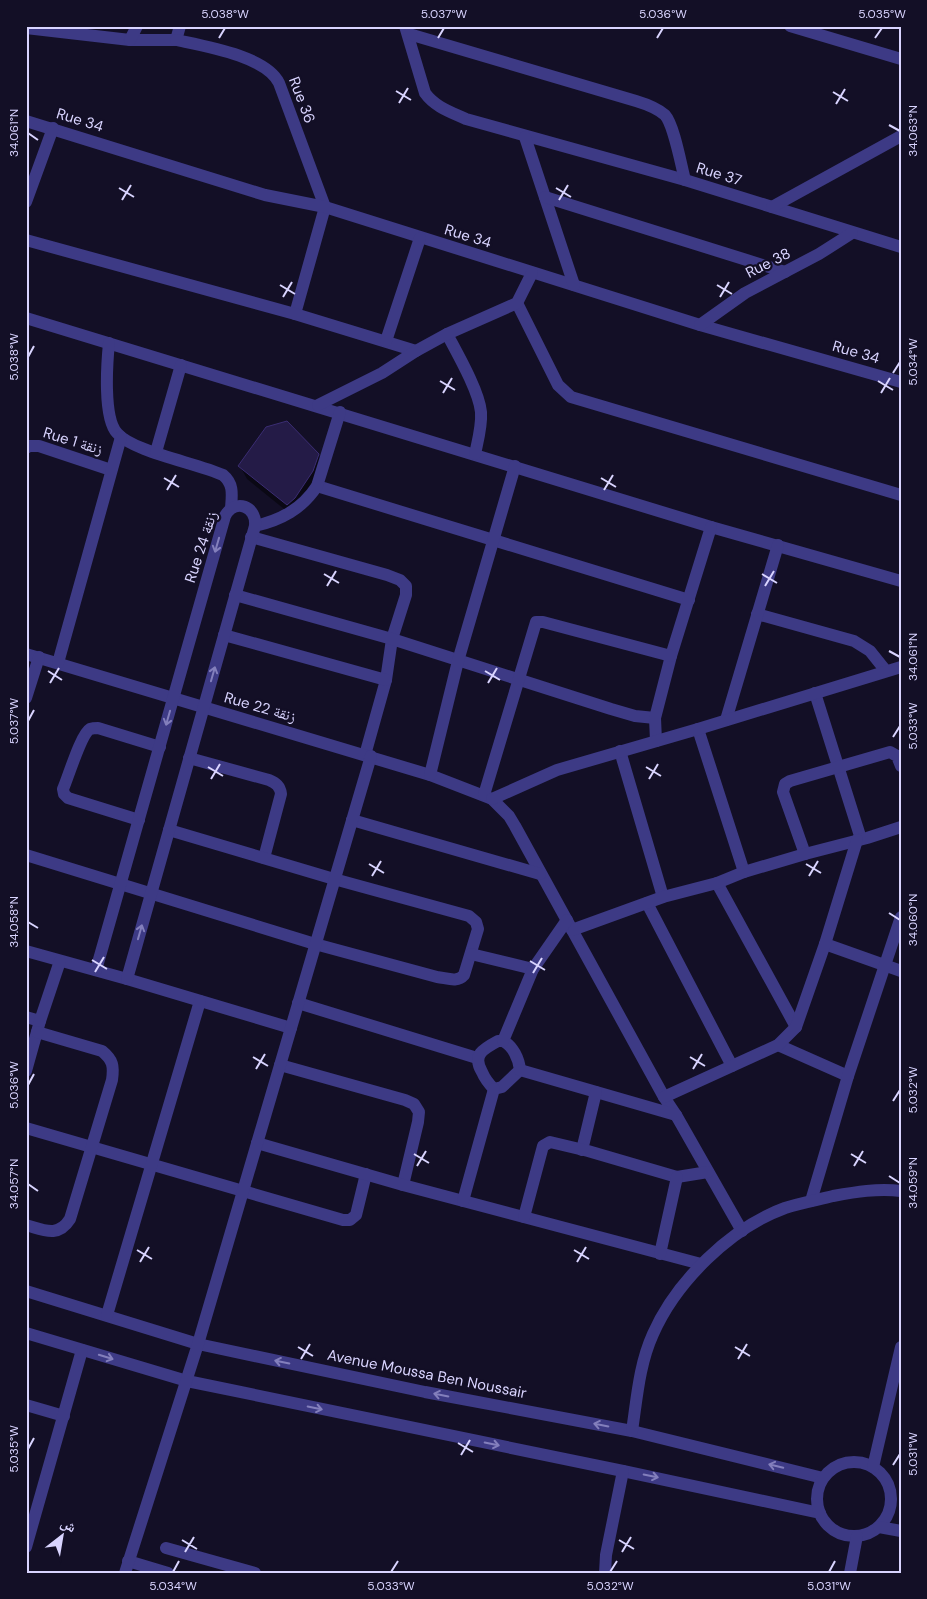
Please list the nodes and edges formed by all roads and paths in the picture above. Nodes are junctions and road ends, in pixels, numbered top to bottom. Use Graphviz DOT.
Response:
graph roads {
  1 [pos="137,26"];
  2 [pos="180,26"];
  3 [pos="790,26"];
  4 [pos="26,28"];
  5 [pos="407,30"];
  6 [pos="130,40"];
  7 [pos="176,40"];
  8 [pos="901,59"];
  9 [pos="26,121"];
  10 [pos="53,128"];
  11 [pos="525,136"];
  12 [pos="901,136"];
  13 [pos="685,180"];
  14 [pos="545,197"];
  15 [pos="26,202"];
  16 [pos="325,207"];
  17 [pos="772,207"];
  18 [pos="852,233"];
  19 [pos="420,238"];
  20 [pos="26,240"];
  21 [pos="901,247"];
  22 [pos="786,272"];
  23 [pos="532,273"];
  24 [pos="574,285"];
  25 [pos="517,303"];
  26 [pos="295,314"];
  27 [pos="26,318"];
  28 [pos="700,325"];
  29 [pos="447,334"];
  30 [pos="386,341"];
  31 [pos="109,343"];
  32 [pos="416,350"];
  33 [pos="181,365"];
  34 [pos="901,382"];
  35 [pos="318,406"];
  36 [pos="340,412"];
  37 [pos="121,437"];
  38 [pos="26,448"];
  39 [pos="156,452"];
  40 [pos="475,454"];
  41 [pos="515,466"];
  42 [pos="111,470"];
  43 [pos="317,486"];
  44 [pos="901,495"];
  45 [pos="231,508"];
  46 [pos="712,527"];
  47 [pos="253,532"];
  48 [pos="493,541"];
  49 [pos="778,545"];
  50 [pos="901,581"];
  51 [pos="235,595"];
  52 [pos="689,600"];
  53 [pos="757,614"];
  54 [pos="224,635"];
  55 [pos="392,639"];
  56 [pos="32,656"];
  57 [pos="671,656"];
  58 [pos="458,661"];
  59 [pos="58,663"];
  60 [pos="901,667"];
  61 [pos="886,671"];
  62 [pos="386,680"];
  63 [pos="518,680"];
  64 [pos="815,693"];
  65 [pos="26,698"];
  66 [pos="174,698"];
  67 [pos="203,708"];
  68 [pos="655,718"];
  69 [pos="726,720"];
  70 [pos="698,729"];
  71 [pos="656,741"];
  72 [pos="160,747"];
  73 [pos="620,751"];
  74 [pos="368,755"];
  75 [pos="189,758"];
  76 [pos="901,766"];
  77 [pos="838,768"];
  78 [pos="430,774"];
  79 [pos="488,797"];
  80 [pos="139,820"];
  81 [pos="352,820"];
  82 [pos="901,827"];
  83 [pos="169,830"];
  84 [pos="859,839"];
  85 [pos="805,854"];
  86 [pos="26,855"];
  87 [pos="264,858"];
  88 [pos="744,872"];
  89 [pos="540,874"];
  90 [pos="334,879"];
  91 [pos="717,883"];
  92 [pos="121,884"];
  93 [pos="151,893"];
  94 [pos="663,897"];
  95 [pos="647,903"];
  96 [pos="901,917"];
  97 [pos="569,925"];
  98 [pos="315,944"];
  99 [pos="825,944"];
  100 [pos="26,951"];
  101 [pos="470,954"];
  102 [pos="60,961"];
  103 [pos="884,965"];
  104 [pos="533,969"];
  105 [pos="96,970"];
  106 [pos="901,971"];
  107 [pos="127,979"];
  108 [pos="200,1001"];
  109 [pos="298,1003"];
  110 [pos="26,1018"];
  111 [pos="38,1027"];
  112 [pos="796,1027"];
  113 [pos="291,1028"];
  114 [pos="503,1041"];
  115 [pos="778,1045"];
  116 [pos="477,1058"];
  117 [pos="280,1065"];
  118 [pos="732,1066"];
  119 [pos="520,1070"];
  120 [pos="26,1071"];
  121 [pos="848,1076"];
  122 [pos="494,1089"];
  123 [pos="596,1092"];
  124 [pos="664,1097"];
  125 [pos="676,1115"];
  126 [pos="26,1128"];
  127 [pos="257,1143"];
  128 [pos="91,1147"];
  129 [pos="582,1150"];
  130 [pos="152,1164"];
  131 [pos="708,1172"];
  132 [pos="366,1174"];
  133 [pos="677,1177"];
  134 [pos="403,1185"];
  135 [pos="243,1191"];
  136 [pos="901,1191"];
  137 [pos="463,1201"];
  138 [pos="811,1201"];
  139 [pos="524,1217"];
  140 [pos="26,1225"];
  141 [pos="742,1231"];
  142 [pos="660,1254"];
  143 [pos="701,1264"];
  144 [pos="26,1291"];
  145 [pos="106,1316"];
  146 [pos="26,1333"];
  147 [pos="198,1344"];
  148 [pos="901,1347"];
  149 [pos="82,1350"];
  150 [pos="186,1382"];
  151 [pos="26,1405"];
  152 [pos="64,1416"];
  153 [pos="632,1431"];
  154 [pos="872,1467"];
  155 [pos="623,1470"];
  156 [pos="823,1478"];
  157 [pos="895,1486"];
  158 [pos="820,1513"];
  159 [pos="879,1527"];
  160 [pos="901,1531"];
  161 [pos="857,1536"];
  162 [pos="26,1547"];
  163 [pos="166,1548"];
  164 [pos="126,1567"];
  165 [pos="168,1573"];
  166 [pos="255,1573"];
  167 [pos="605,1573"];
  168 [pos="850,1573"];
  1 -- 6 [label="street"];
  2 -- 7 [label="street"];
  3 -- 8 [label="street"];
  4 -- 6 [label="street, Rue 36"];
  5 -- 11 [label="street, Rue 37"];
  5 -- 13 [label="street"];
  6 -- 7 [label="street, Rue 36"];
  7 -- 16 [label="street, Rue 36"];
  9 -- 10 [label="street, Rue 34"];
  10 -- 15 [label="street"];
  10 -- 16 [label="street, Rue 34"];
  11 -- 13 [label="street, Rue 37"];
  11 -- 14 [label="street"];
  12 -- 17 [label="street"];
  13 -- 17 [label="street, Rue 37"];
  14 -- 22 [label="street"];
  14 -- 24 [label="street"];
  16 -- 19 [label="street, Rue 34"];
  16 -- 26 [label="street"];
  17 -- 18 [label="street, Rue 37"];
  18 -- 21 [label="street, Rue 37"];
  18 -- 22 [label="street, Rue 38"];
  19 -- 23 [label="street, Rue 34"];
  19 -- 30 [label="street"];
  20 -- 26 [label="street"];
  22 -- 28 [label="street, Rue 38"];
  23 -- 24 [label="street, Rue 34"];
  23 -- 25 [label="street"];
  24 -- 28 [label="street, Rue 34"];
  25 -- 29 [label="street"];
  25 -- 44 [label="street"];
  26 -- 30 [label="street"];
  27 -- 31 [label="street"];
  28 -- 34 [label="street, Rue 34"];
  29 -- 32 [label="street"];
  29 -- 40 [label="street"];
  30 -- 32 [label="street"];
  31 -- 33 [label="street"];
  31 -- 37 [label="street"];
  32 -- 35 [label="street"];
  33 -- 35 [label="street"];
  33 -- 39 [label="street"];
  35 -- 36 [label="street"];
  36 -- 40 [label="street"];
  36 -- 43 [label="street"];
  37 -- 39 [label="street"];
  37 -- 42 [label="street"];
  38 -- 42 [label="street, Rue 1 زنقة"];
  39 -- 45 [label="street"];
  40 -- 41 [label="street"];
  41 -- 46 [label="street"];
  41 -- 48 [label="street"];
  42 -- 59 [label="street"];
  43 -- 47 [label="street"];
  43 -- 48 [label="street"];
  45 -- 47 [label="street, Rue 24 زنقة"];
  45 -- 66 [label="street, Rue 24 زنقة, one-way"];
  46 -- 49 [label="street"];
  46 -- 52 [label="street"];
  47 -- 51 [label="street"];
  47 -- 55 [label="street"];
  48 -- 52 [label="street"];
  48 -- 58 [label="street"];
  49 -- 50 [label="street"];
  49 -- 53 [label="street"];
  51 -- 54 [label="street"];
  51 -- 55 [label="street"];
  52 -- 57 [label="street"];
  53 -- 61 [label="street"];
  53 -- 69 [label="street"];
  54 -- 62 [label="street"];
  67 -- 54 [label="street, one-way"];
  55 -- 58 [label="street"];
  55 -- 62 [label="street"];
  56 -- 59 [label="street, Rue 22 زنقة"];
  56 -- 65 [label="street"];
  57 -- 63 [label="street"];
  57 -- 68 [label="street"];
  58 -- 63 [label="street"];
  58 -- 78 [label="street"];
  59 -- 66 [label="street, Rue 22 زنقة"];
  60 -- 61 [label="street"];
  61 -- 64 [label="street"];
  62 -- 74 [label="street"];
  63 -- 68 [label="street"];
  63 -- 79 [label="street"];
  64 -- 69 [label="street"];
  64 -- 77 [label="street"];
  66 -- 67 [label="street, Rue 22 زنقة"];
  66 -- 72 [label="street, Rue 24 زنقة, one-way"];
  67 -- 74 [label="street, Rue 22 زنقة"];
  67 -- 75 [label="street"];
  68 -- 71 [label="street"];
  69 -- 70 [label="street"];
  70 -- 71 [label="street"];
  70 -- 88 [label="street"];
  71 -- 73 [label="street"];
  72 -- 80 [label="street, Rue 24 زنقة"];
  72 -- 80 [label="street"];
  73 -- 79 [label="street"];
  73 -- 94 [label="street"];
  74 -- 78 [label="street, Rue 22 زنقة"];
  74 -- 81 [label="street"];
  75 -- 83 [label="street"];
  75 -- 87 [label="street"];
  76 -- 77 [label="street"];
  77 -- 84 [label="street"];
  77 -- 85 [label="street"];
  78 -- 79 [label="street, Rue 22 زنقة"];
  79 -- 89 [label="street"];
  80 -- 92 [label="street, Rue 24 زنقة"];
  81 -- 89 [label="street"];
  81 -- 90 [label="street"];
  82 -- 84 [label="street"];
  83 -- 87 [label="street"];
  83 -- 93 [label="street"];
  84 -- 85 [label="street"];
  84 -- 99 [label="street"];
  85 -- 88 [label="street"];
  86 -- 92 [label="street"];
  87 -- 90 [label="street"];
  88 -- 91 [label="street"];
  89 -- 97 [label="street"];
  90 -- 98 [label="street"];
  90 -- 101 [label="street"];
  91 -- 94 [label="street"];
  91 -- 112 [label="street"];
  92 -- 93 [label="street"];
  92 -- 105 [label="street, Rue 24 زنقة"];
  93 -- 98 [label="street"];
  107 -- 93 [label="street, one-way"];
  94 -- 95 [label="street"];
  95 -- 97 [label="street"];
  95 -- 118 [label="street"];
  96 -- 103 [label="street"];
  97 -- 104 [label="street"];
  97 -- 124 [label="street"];
  98 -- 101 [label="street"];
  98 -- 109 [label="street"];
  99 -- 103 [label="street"];
  99 -- 112 [label="street"];
  100 -- 102 [label="street"];
  101 -- 104 [label="street"];
  102 -- 105 [label="street"];
  102 -- 111 [label="street"];
  103 -- 106 [label="street"];
  103 -- 121 [label="street"];
  104 -- 114 [label="street"];
  105 -- 107 [label="street"];
  107 -- 108 [label="street"];
  108 -- 113 [label="street"];
  108 -- 130 [label="street"];
  109 -- 113 [label="street"];
  109 -- 116 [label="street"];
  110 -- 111 [label="street"];
  111 -- 120 [label="street"];
  111 -- 128 [label="street"];
  112 -- 115 [label="street"];
  113 -- 117 [label="street"];
  114 -- 116 [label="street"];
  114 -- 119 [label="street"];
  115 -- 118 [label="street"];
  115 -- 121 [label="street"];
  116 -- 122 [label="street"];
  117 -- 127 [label="street"];
  117 -- 134 [label="street"];
  118 -- 124 [label="street"];
  119 -- 122 [label="street"];
  119 -- 123 [label="street"];
  121 -- 138 [label="street"];
  122 -- 137 [label="street"];
  123 -- 125 [label="street"];
  123 -- 129 [label="street"];
  124 -- 125 [label="street"];
  125 -- 131 [label="street"];
  126 -- 128 [label="street"];
  127 -- 132 [label="street"];
  127 -- 135 [label="street"];
  128 -- 130 [label="street"];
  128 -- 140 [label="street"];
  129 -- 133 [label="street"];
  129 -- 139 [label="street"];
  130 -- 135 [label="street"];
  130 -- 145 [label="street"];
  131 -- 133 [label="street"];
  131 -- 141 [label="street"];
  132 -- 134 [label="street"];
  132 -- 135 [label="street"];
  133 -- 142 [label="street"];
  134 -- 137 [label="street"];
  135 -- 147 [label="street"];
  136 -- 138 [label="street"];
  137 -- 139 [label="street"];
  138 -- 141 [label="street"];
  139 -- 142 [label="street"];
  141 -- 143 [label="street"];
  142 -- 143 [label="street"];
  143 -- 153 [label="street"];
  144 -- 145 [label="street, Avenue Moussa Ben Noussair"];
  145 -- 147 [label="street, Avenue Moussa Ben Noussair"];
  146 -- 149 [label="street"];
  147 -- 150 [label="street"];
  153 -- 147 [label="street, Avenue Moussa Ben Noussair, one-way"];
  148 -- 154 [label="street"];
  149 -- 150 [label="street, one-way"];
  149 -- 152 [label="street"];
  150 -- 155 [label="street, one-way"];
  150 -- 164 [label="street"];
  151 -- 152 [label="street"];
  152 -- 162 [label="street"];
  156 -- 153 [label="street, Avenue Moussa Ben Noussair, one-way"];
  154 -- 156 [label="street"];
  154 -- 157 [label="street"];
  155 -- 158 [label="street, one-way"];
  155 -- 167 [label="street"];
  156 -- 158 [label="street"];
  157 -- 159 [label="street"];
  158 -- 161 [label="street"];
  159 -- 160 [label="street"];
  159 -- 161 [label="street"];
  161 -- 168 [label="street"];
  163 -- 166 [label="street"];
  164 -- 165 [label="street"];
}
